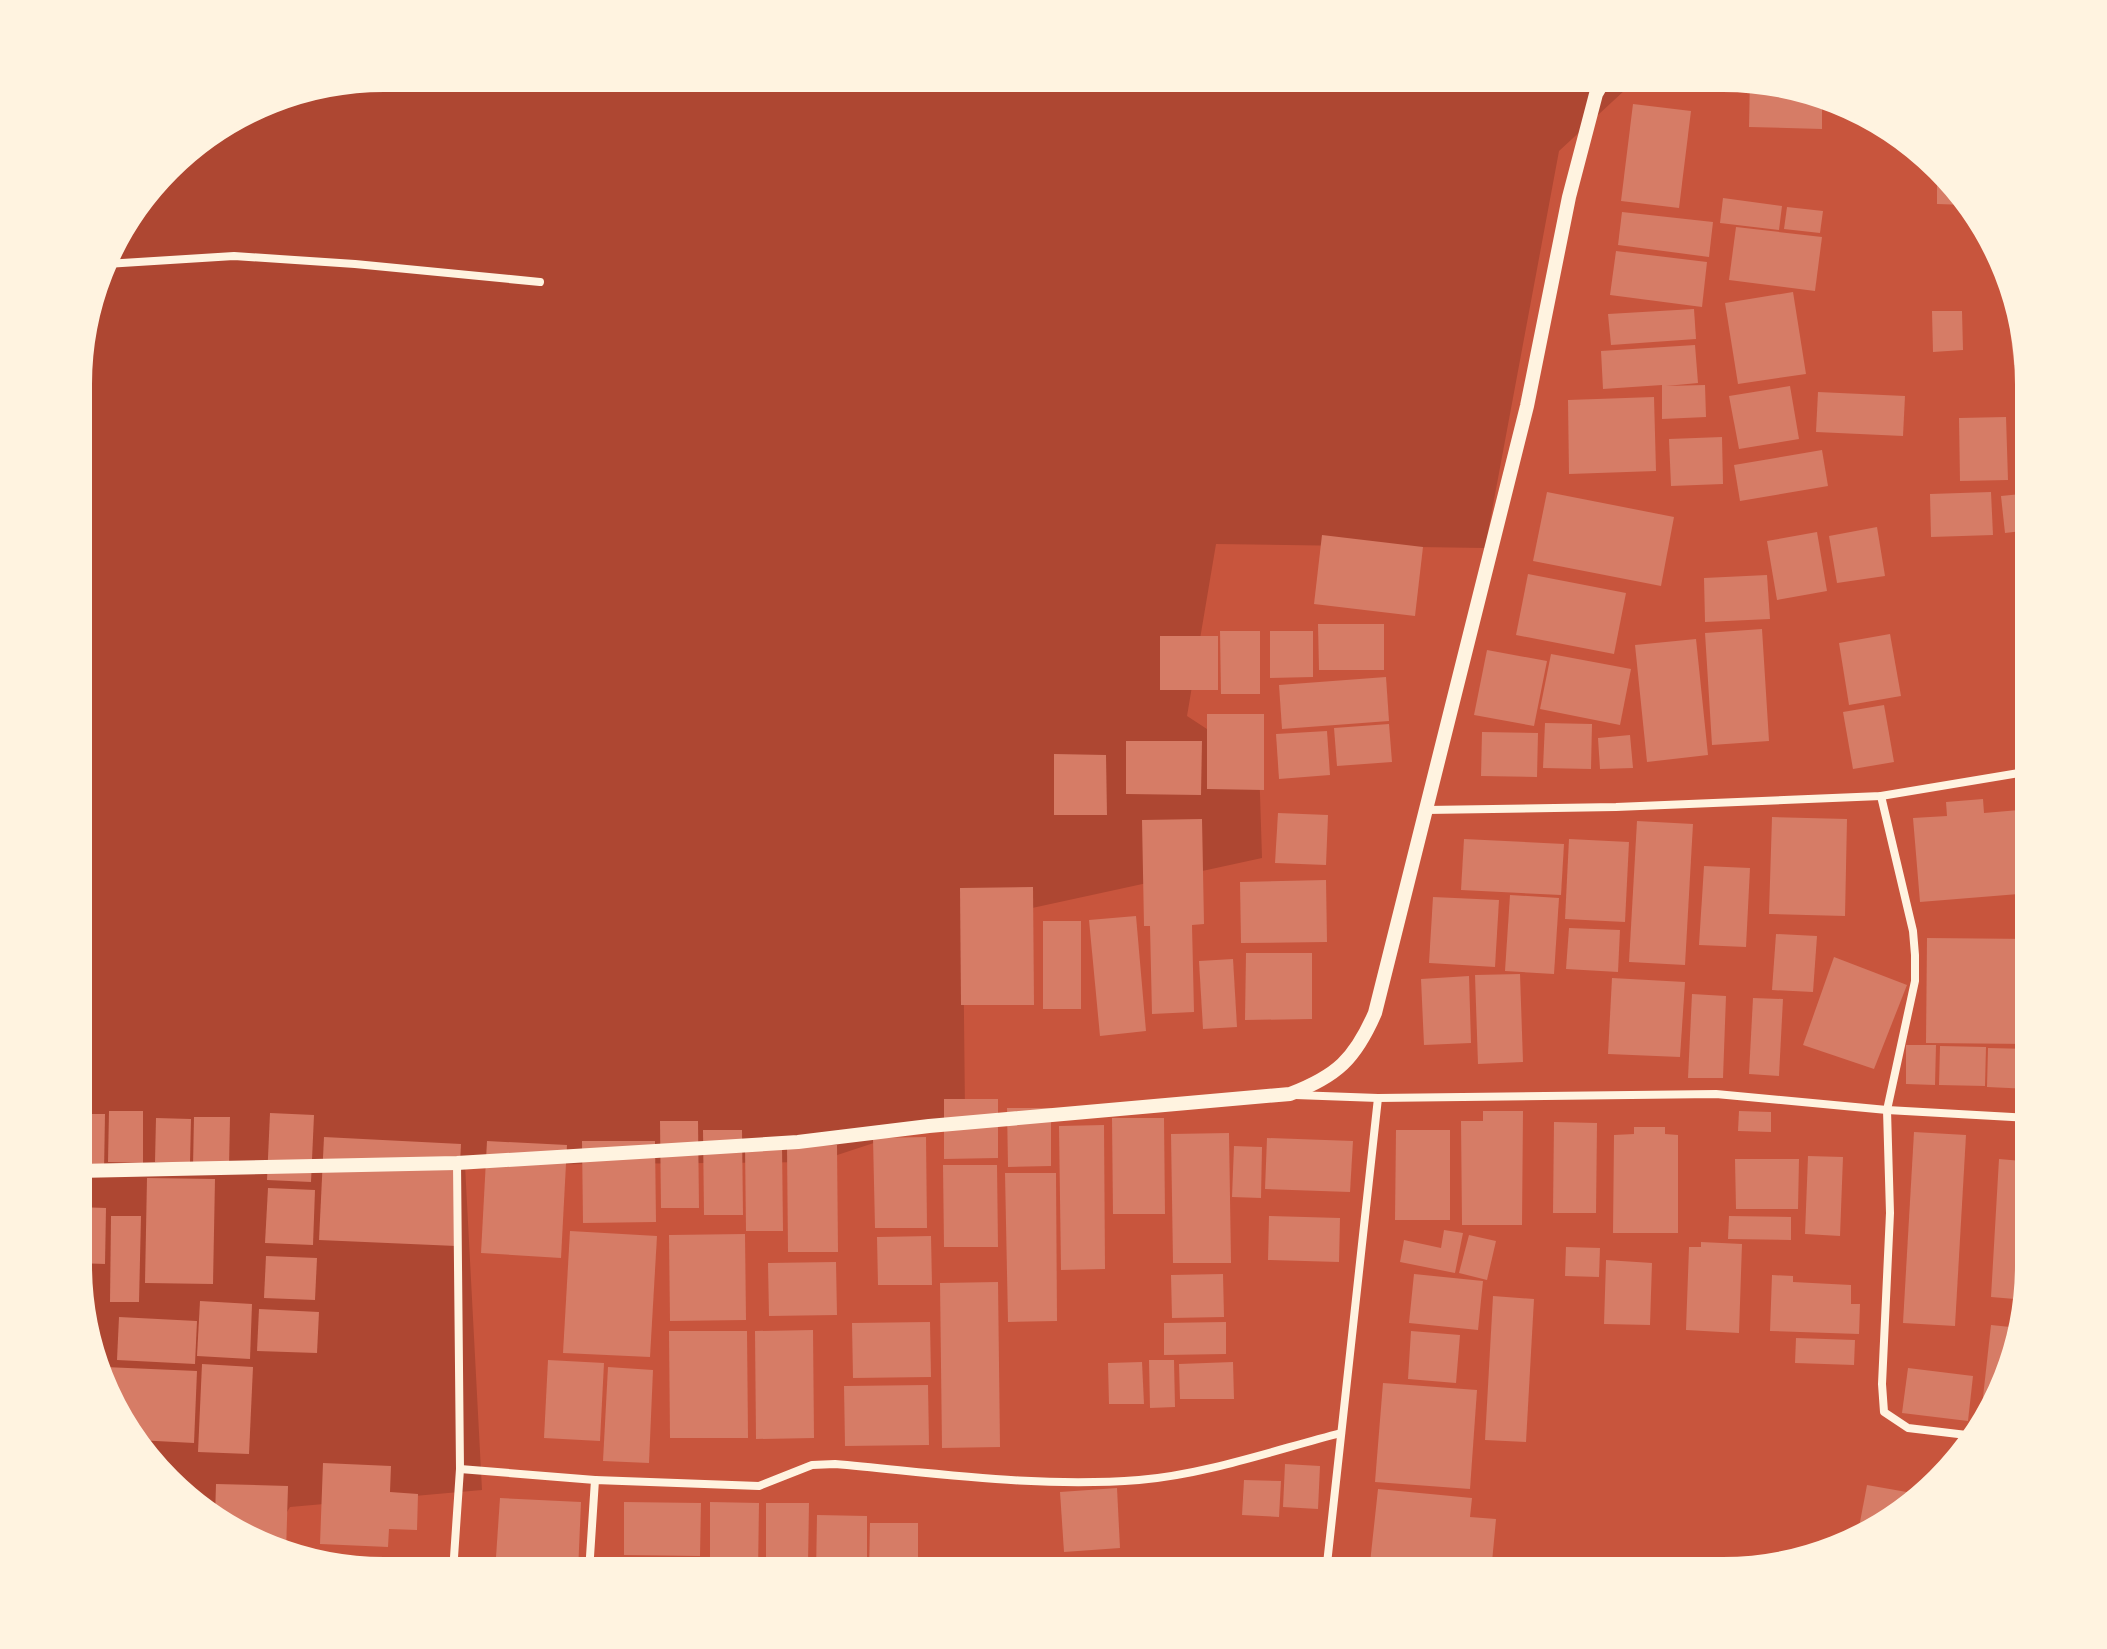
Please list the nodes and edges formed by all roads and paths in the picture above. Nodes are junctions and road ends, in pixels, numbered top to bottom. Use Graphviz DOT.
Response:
graph roads {
  1 [pos="1598,90"];
  2 [pos="116,263"];
  3 [pos="540,282"];
  4 [pos="2017,773"];
  5 [pos="1881,796"];
  6 [pos="1426,810"];
  7 [pos="1290,1094"];
  8 [pos="1378,1098"];
  9 [pos="1887,1110"];
  10 [pos="2017,1117"];
  11 [pos="457,1163"];
  12 [pos="90,1171"];
  13 [pos="1341,1433"];
  14 [pos="1963,1435"];
  15 [pos="460,1469"];
  16 [pos="595,1480"];
  17 [pos="454,1559"];
  18 [pos="590,1559"];
  19 [pos="1328,1559"];
  1 -- 6 [label="street"];
  2 -- 3 [label="street"];
  4 -- 5 [label="street"];
  5 -- 6 [label="street"];
  5 -- 9 [label="street"];
  6 -- 7 [label="street"];
  7 -- 8 [label="street"];
  7 -- 11 [label="street"];
  8 -- 9 [label="street"];
  8 -- 13 [label="street"];
  9 -- 10 [label="street"];
  9 -- 14 [label="street"];
  11 -- 12 [label="street"];
  11 -- 15 [label="street"];
  13 -- 16 [label="street"];
  13 -- 19 [label="street"];
  15 -- 16 [label="street"];
  15 -- 17 [label="street"];
  16 -- 18 [label="street"];
}
